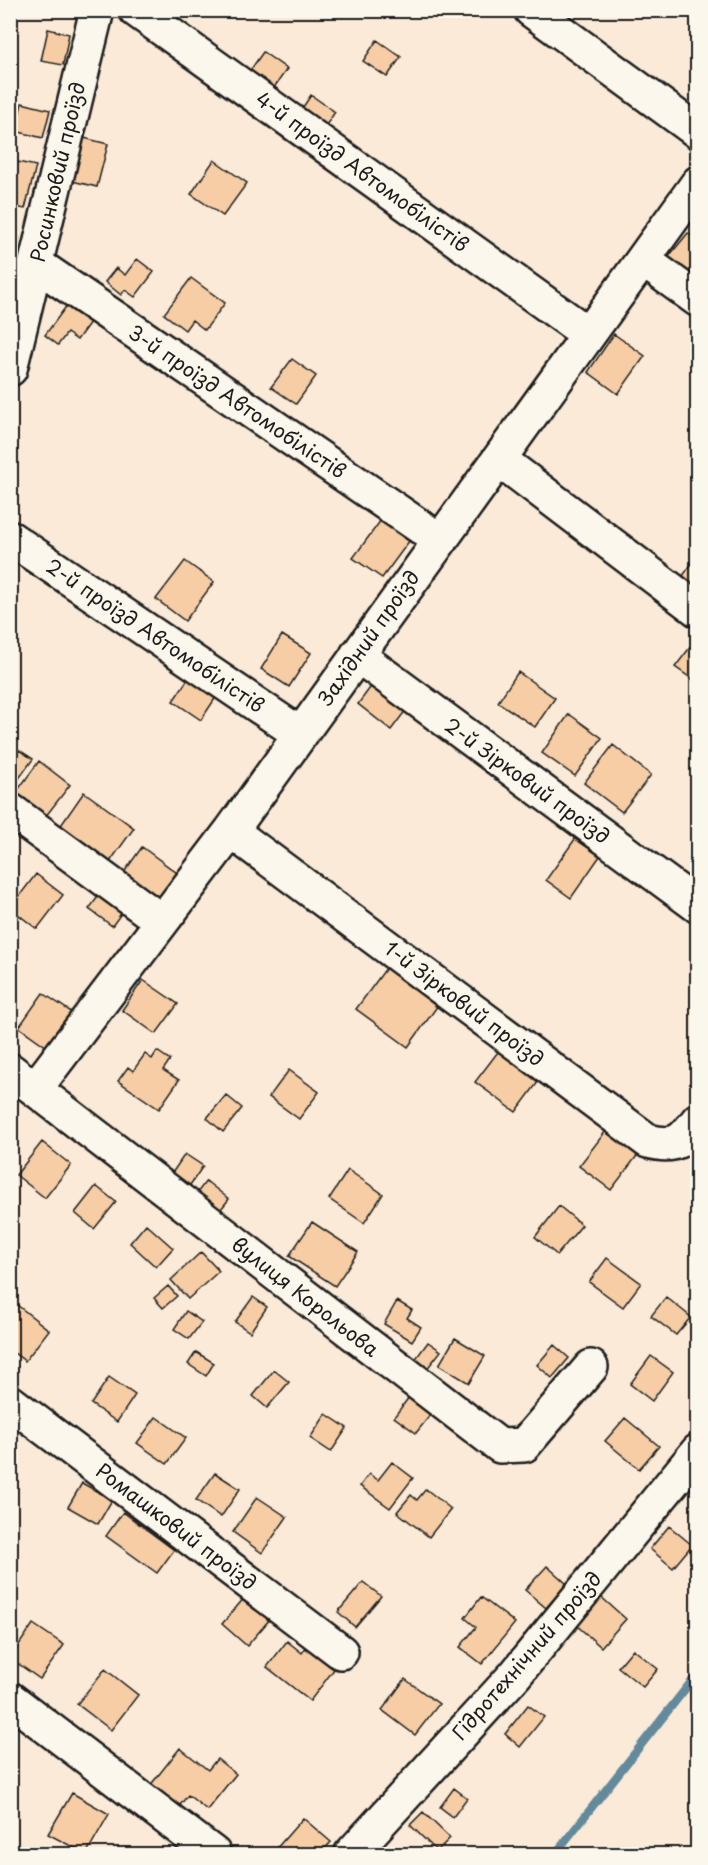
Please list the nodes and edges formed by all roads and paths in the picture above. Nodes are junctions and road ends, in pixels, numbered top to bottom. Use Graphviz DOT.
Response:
graph roads {
  1 [pos="97,10"];
  2 [pos="136,10"];
  3 [pos="531,10"];
  4 [pos="698,132"];
  5 [pos="698,183"];
  6 [pos="643,260"];
  7 [pos="36,264"];
  8 [pos="698,300"];
  9 [pos="588,334"];
  10 [pos="10,369"];
  11 [pos="500,460"];
  12 [pos="10,538"];
  13 [pos="438,540"];
  14 [pos="698,610"];
  15 [pos="357,655"];
  16 [pos="300,735"];
  17 [pos="10,810"];
  18 [pos="231,831"];
  19 [pos="698,906"];
  20 [pos="160,920"];
  21 [pos="23,1079"];
  22 [pos="698,1120"];
  23 [pos="591,1367"];
  24 [pos="10,1402"];
  25 [pos="698,1451"];
  26 [pos="341,1652"];
  27 [pos="10,1699"];
  28 [pos="214,1854"];
  29 [pos="351,1854"];
  1 -- 7 [label="street, Росинковий проїзд"];
  2 -- 9 [label="street, 4-й проїзд Автомобілістів"];
  3 -- 4 [label="street"];
  5 -- 6 [label="street, Західний проїзд"];
  6 -- 8 [label="street"];
  6 -- 9 [label="street, Західний проїзд"];
  7 -- 10 [label="street, Росинковий проїзд"];
  7 -- 13 [label="street, 3-й проїзд Автомобілістів"];
  9 -- 11 [label="street, Західний проїзд"];
  11 -- 13 [label="street, Західний проїзд"];
  11 -- 14 [label="street"];
  12 -- 16 [label="street, 2-й проїзд Автомобілістів"];
  13 -- 15 [label="street, Західний проїзд"];
  15 -- 16 [label="street, Західний проїзд"];
  15 -- 19 [label="street, 2-й Зірковий проїзд"];
  16 -- 18 [label="street, Західний проїзд"];
  17 -- 20 [label="street"];
  18 -- 20 [label="street, Західний проїзд"];
  18 -- 22 [label="street, 1-й Зірковий проїзд"];
  20 -- 21 [label="street, Західний проїзд"];
  21 -- 23 [label="street, вулиця Корольова"];
  24 -- 26 [label="street, Ромашковий проїзд"];
  25 -- 29 [label="street, Гідротехнічний проїзд"];
  27 -- 28 [label="street"];
}
